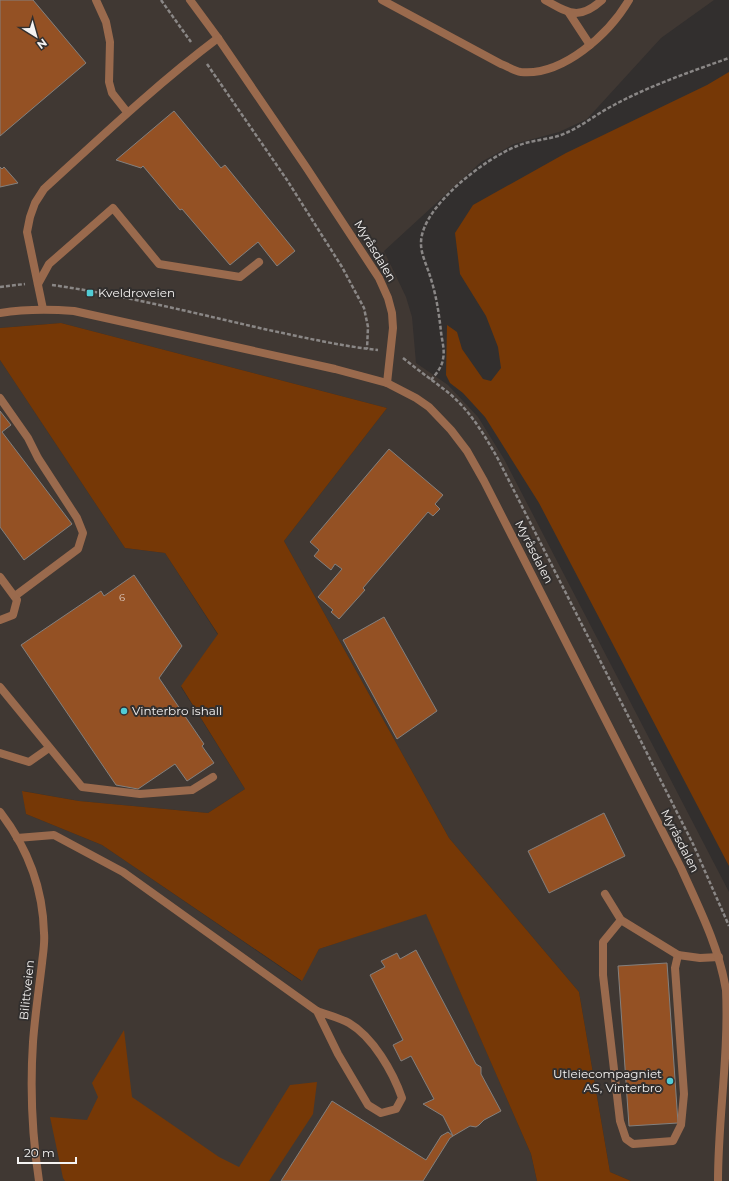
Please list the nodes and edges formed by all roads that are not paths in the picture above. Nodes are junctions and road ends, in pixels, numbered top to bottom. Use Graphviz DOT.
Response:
graph roads {
  1 [pos="96,0"];
  2 [pos="190,0"];
  3 [pos="382,0"];
  4 [pos="545,0"];
  5 [pos="602,0"];
  6 [pos="629,0"];
  7 [pos="569,13"];
  8 [pos="218,38"];
  9 [pos="590,46"];
  10 [pos="127,112"];
  11 [pos="260,262"];
  12 [pos="38,284"];
  13 [pos="43,309"];
  14 [pos="0,313"];
  15 [pos="387,383"];
  16 [pos="0,398"];
  17 [pos="0,577"];
  18 [pos="15,596"];
  19 [pos="0,620"];
  20 [pos="0,687"];
  21 [pos="49,748"];
  22 [pos="0,753"];
  23 [pos="213,777"];
  24 [pos="0,812"];
  25 [pos="17,838"];
  26 [pos="605,894"];
  27 [pos="621,920"];
  28 [pos="678,954"];
  29 [pos="719,957"];
  30 [pos="317,1011"];
  31 [pos="39,1181"];
  32 [pos="718,1181"];
  1 -- 10 [label="street"];
  2 -- 8 [label="street, Myråsdalen"];
  3 -- 9 [label="street"];
  4 -- 7 [label="street"];
  5 -- 7 [label="street"];
  6 -- 9 [label="street"];
  7 -- 9 [label="street"];
  8 -- 10 [label="street"];
  8 -- 15 [label="street, Myråsdalen"];
  10 -- 12 [label="street"];
  11 -- 12 [label="street"];
  12 -- 13 [label="street"];
  13 -- 14 [label="street"];
  13 -- 15 [label="street"];
  15 -- 29 [label="street, Myråsdalen"];
  16 -- 18 [label="street"];
  17 -- 18 [label="street"];
  18 -- 19 [label="street"];
  20 -- 21 [label="street"];
  21 -- 22 [label="street"];
  21 -- 23 [label="street"];
  24 -- 25 [label="street, Bilittveien"];
  25 -- 30 [label="street"];
  25 -- 31 [label="street, Bilittveien"];
  26 -- 27 [label="street"];
  27 -- 28 [label="street"];
  27 -- 28 [label="street"];
  28 -- 29 [label="street"];
  29 -- 32 [label="street, Myråsdalen"];
  30 -- 30 [label="street"];
}
